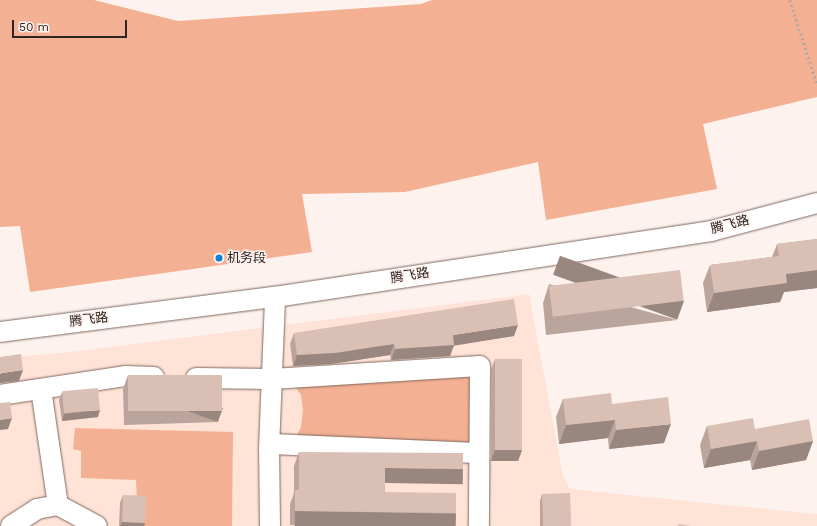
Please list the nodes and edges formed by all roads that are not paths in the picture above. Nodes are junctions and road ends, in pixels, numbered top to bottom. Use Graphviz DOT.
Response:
graph roads {
  1 [pos="817,203"];
  2 [pos="275,297"];
  3 [pos="0,332"];
  4 [pos="272,379"];
  5 [pos="41,389"];
  6 [pos="0,395"];
  7 [pos="270,444"];
  8 [pos="479,453"];
  9 [pos="58,506"];
  10 [pos="10,526"];
  11 [pos="97,526"];
  12 [pos="270,526"];
  13 [pos="479,526"];
  1 -- 2 [label="street, 腾飞路"];
  2 -- 3 [label="street, 腾飞路"];
  2 -- 4 [label="street"];
  4 -- 5 [label="street"];
  4 -- 7 [label="street"];
  4 -- 8 [label="street"];
  5 -- 6 [label="street"];
  5 -- 9 [label="street"];
  7 -- 8 [label="street"];
  7 -- 12 [label="street"];
  8 -- 13 [label="street"];
  9 -- 10 [label="street"];
  9 -- 11 [label="street"];
}
